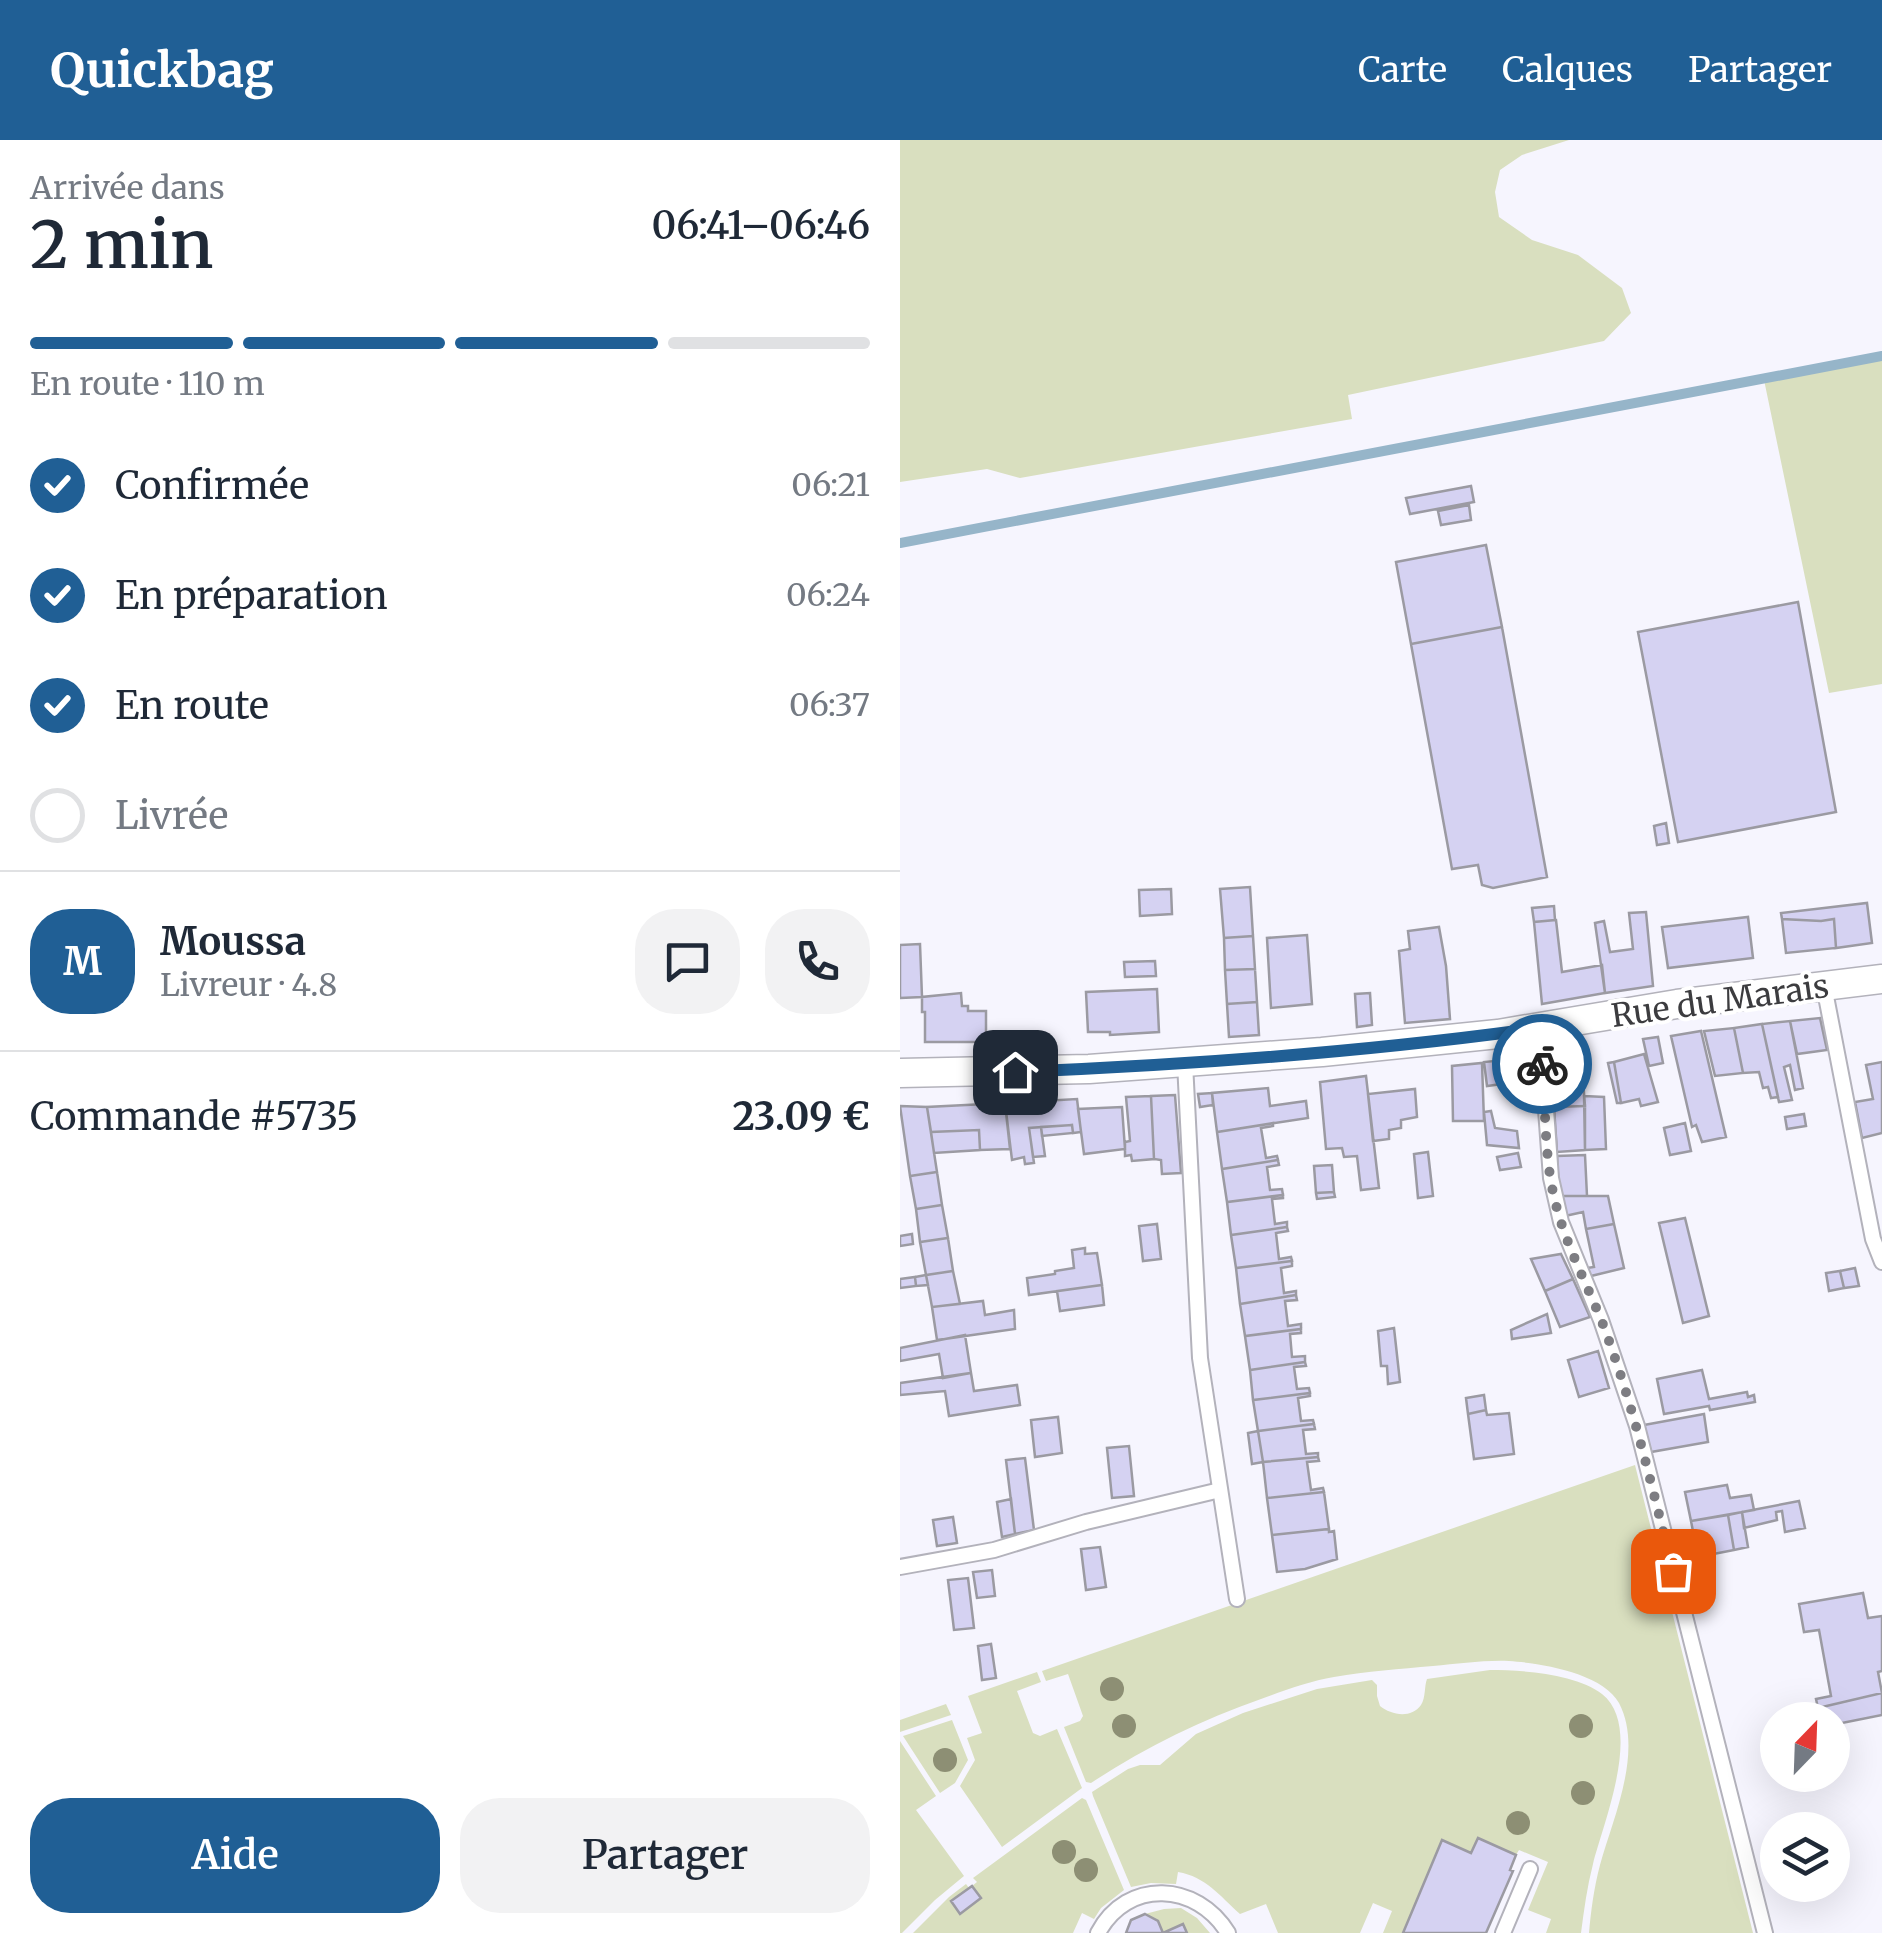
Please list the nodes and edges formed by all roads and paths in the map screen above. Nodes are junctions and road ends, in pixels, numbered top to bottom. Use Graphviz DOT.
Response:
graph roads {
  1 [pos="1882,980"];
  2 [pos="1824,986"];
  3 [pos="1540,1028"];
  4 [pos="1185,1063"];
  5 [pos="900,1072"];
  6 [pos="1882,1262"];
  7 [pos="1220,1490"];
  8 [pos="900,1567"];
  9 [pos="1237,1598"];
  10 [pos="1530,1869"];
  11 [pos="1098,1933"];
  12 [pos="1228,1933"];
  13 [pos="1503,1933"];
  14 [pos="1764,1933"];
  1 -- 2 [label="street, Rue du Marais"];
  2 -- 3 [label="street, Rue du Marais"];
  2 -- 6 [label="lane"];
  3 -- 4 [label="street, Rue du Marais"];
  3 -- 14 [label="lane"];
  4 -- 5 [label="street, Rue du Marais"];
  4 -- 7 [label="lane"];
  7 -- 8 [label="lane"];
  7 -- 9 [label="lane"];
  10 -- 13 [label="lane"];
  11 -- 12 [label="lane"];
}
